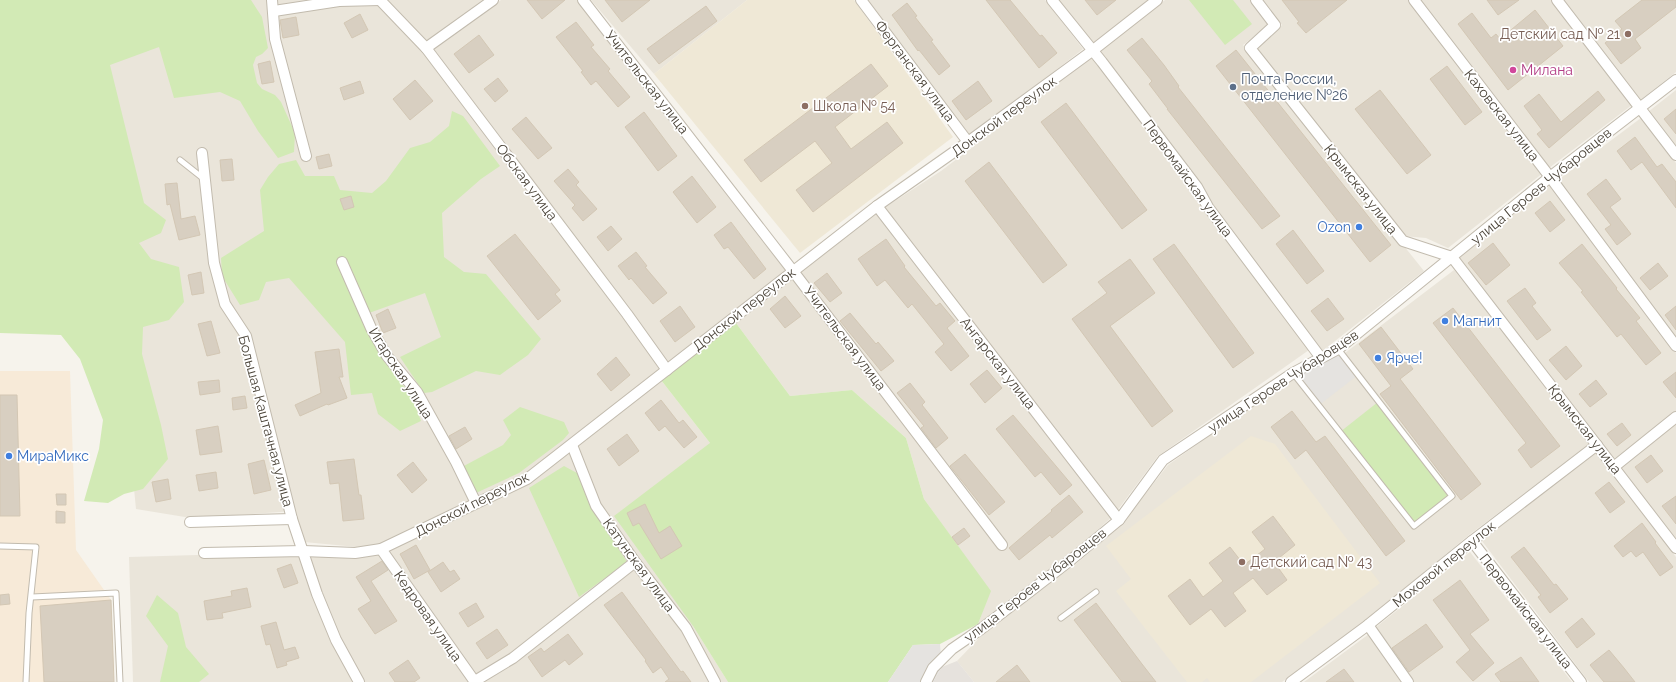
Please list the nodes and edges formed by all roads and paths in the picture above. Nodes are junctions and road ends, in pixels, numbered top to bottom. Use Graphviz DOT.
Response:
graph roads {
  1 [pos="272,0"];
  2 [pos="380,0"];
  3 [pos="493,0"];
  4 [pos="583,0"];
  5 [pos="861,0"];
  6 [pos="1052,0"];
  7 [pos="1158,0"];
  8 [pos="1256,0"];
  9 [pos="1414,0"];
  10 [pos="1557,0"];
  11 [pos="274,11"];
  12 [pos="426,48"];
  13 [pos="1092,51"];
  14 [pos="1676,80"];
  15 [pos="1640,108"];
  16 [pos="968,142"];
  17 [pos="202,153"];
  18 [pos="1676,155"];
  19 [pos="306,156"];
  20 [pos="180,160"];
  21 [pos="1550,177"];
  22 [pos="205,179"];
  23 [pos="877,206"];
  24 [pos="1452,257"];
  25 [pos="342,262"];
  26 [pos="793,271"];
  27 [pos="1676,346"];
  28 [pos="1338,349"];
  29 [pos="1321,358"];
  30 [pos="667,370"];
  31 [pos="1293,373"];
  32 [pos="1676,417"];
  33 [pos="572,445"];
  34 [pos="1597,445"];
  35 [pos="1614,466"];
  36 [pos="476,503"];
  37 [pos="292,519"];
  38 [pos="1119,520"];
  39 [pos="190,522"];
  40 [pos="1472,541"];
  41 [pos="1002,545"];
  42 [pos="0,546"];
  43 [pos="1676,548"];
  44 [pos="381,550"];
  45 [pos="303,551"];
  46 [pos="204,553"];
  47 [pos="635,562"];
  48 [pos="1096,592"];
  49 [pos="32,597"];
  50 [pos="1061,618"];
  51 [pos="1368,625"];
  52 [pos="26,682"];
  53 [pos="120,682"];
  54 [pos="359,682"];
  55 [pos="475,682"];
  56 [pos="715,682"];
  57 [pos="926,682"];
  58 [pos="1291,682"];
  59 [pos="1408,682"];
  60 [pos="1581,682"];
  1 -- 11 [label="street"];
  2 -- 11 [label="street"];
  2 -- 12 [label="street, Обская улица"];
  3 -- 12 [label="street"];
  4 -- 26 [label="street, Учительская улица"];
  5 -- 16 [label="street, Ферганская улица"];
  6 -- 13 [label="street, Первомайская улица"];
  7 -- 13 [label="street, Донской переулок"];
  8 -- 24 [label="street, Крымская улица"];
  9 -- 21 [label="street, Каховская улица"];
  10 -- 15 [label="street"];
  11 -- 19 [label="street"];
  12 -- 30 [label="street, Обская улица"];
  13 -- 16 [label="street, Донской переулок"];
  13 -- 29 [label="street, Первомайская улица"];
  14 -- 15 [label="street, улица Героев Чубаровцев"];
  15 -- 18 [label="street"];
  15 -- 21 [label="street, улица Героев Чубаровцев"];
  16 -- 23 [label="street, Донской переулок"];
  17 -- 22 [label="street, Большая Каштачная улица"];
  20 -- 22 [label="lane"];
  21 -- 24 [label="street, улица Героев Чубаровцев"];
  21 -- 27 [label="street, Каховская улица"];
  22 -- 37 [label="street, Большая Каштачная улица"];
  23 -- 26 [label="street, Донской переулок"];
  23 -- 38 [label="street, Ангарская улица"];
  24 -- 28 [label="street, улица Героев Чубаровцев"];
  24 -- 34 [label="street, Крымская улица"];
  25 -- 36 [label="street, Игарская улица"];
  26 -- 30 [label="street, Донской переулок"];
  26 -- 41 [label="street, Учительская улица"];
  28 -- 29 [label="street, улица Героев Чубаровцев"];
  28 -- 31 [label="lane"];
  29 -- 31 [label="street, улица Героев Чубаровцев"];
  30 -- 33 [label="street, Донской переулок"];
  31 -- 38 [label="street, улица Героев Чубаровцев"];
  32 -- 35 [label="street"];
  33 -- 36 [label="street, Донской переулок"];
  33 -- 47 [label="street, Катунская улица"];
  34 -- 35 [label="street, Крымская улица"];
  34 -- 40 [label="street, Моховой переулок"];
  35 -- 43 [label="street, Крымская улица"];
  36 -- 44 [label="street, Донской переулок"];
  37 -- 39 [label="street"];
  37 -- 45 [label="street, Большая Каштачная улица"];
  38 -- 57 [label="street, улица Героев Чубаровцев"];
  40 -- 51 [label="street, Моховой переулок"];
  40 -- 60 [label="street, Первомайская улица"];
  42 -- 49 [label="lane"];
  44 -- 45 [label="street, Донской переулок"];
  44 -- 55 [label="street, Кедровая улица"];
  45 -- 46 [label="street, Донской переулок"];
  45 -- 54 [label="street, Большая Каштачная улица"];
  47 -- 55 [label="street"];
  47 -- 56 [label="street, Катунская улица"];
  48 -- 50 [label="lane"];
  49 -- 52 [label="lane"];
  49 -- 53 [label="lane"];
  51 -- 58 [label="street, Моховой переулок"];
  51 -- 59 [label="street"];
}
